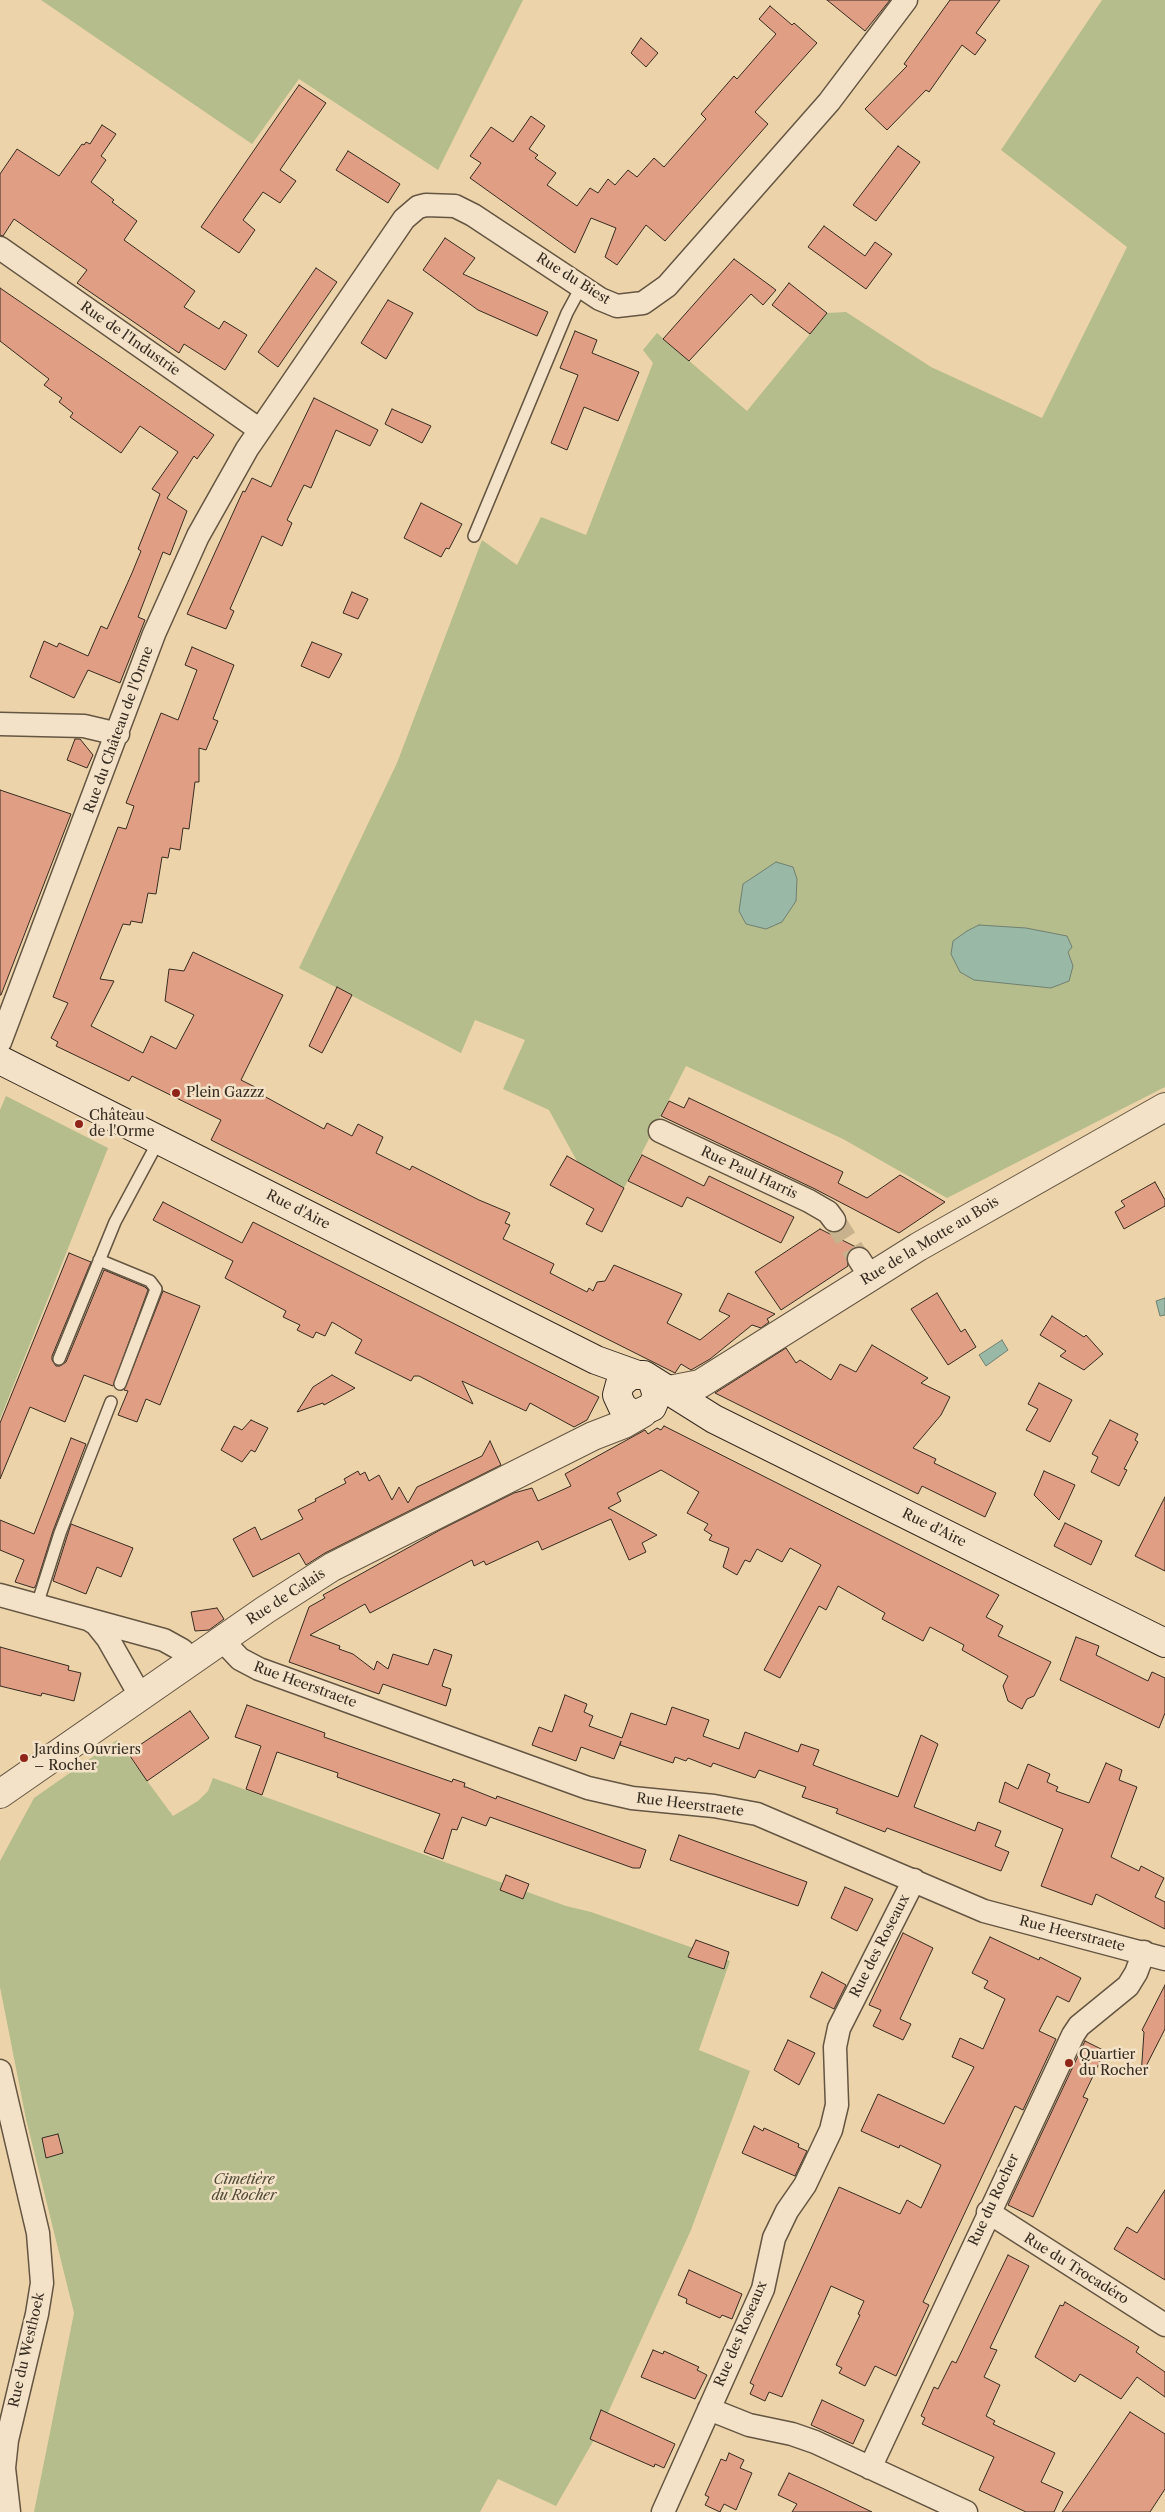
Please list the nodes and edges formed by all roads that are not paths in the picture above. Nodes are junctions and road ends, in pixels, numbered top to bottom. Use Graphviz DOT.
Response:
graph roads {
  1 [pos="906,0"];
  2 [pos="0,248"];
  3 [pos="582,287"];
  4 [pos="260,430"];
  5 [pos="474,536"];
  6 [pos="0,724"];
  7 [pos="118,734"];
  8 [pos="0,1042"];
  9 [pos="0,1060"];
  10 [pos="1165,1107"];
  11 [pos="660,1132"];
  12 [pos="159,1140"];
  13 [pos="834,1220"];
  14 [pos="99,1260"];
  15 [pos="59,1359"];
  16 [pos="120,1384"];
  17 [pos="661,1397"];
  18 [pos="111,1402"];
  19 [pos="0,1595"];
  20 [pos="37,1605"];
  21 [pos="87,1619"];
  22 [pos="222,1640"];
  23 [pos="1165,1643"];
  24 [pos="192,1661"];
  25 [pos="141,1697"];
  26 [pos="0,1794"];
  27 [pos="914,1880"];
  28 [pos="1144,1952"];
  29 [pos="1165,1958"];
  30 [pos="0,2071"];
  31 [pos="988,2212"];
  32 [pos="1165,2325"];
  33 [pos="709,2409"];
  34 [pos="870,2468"];
  35 [pos="9,2512"];
  36 [pos="663,2512"];
  37 [pos="966,2512"];
  1 -- 3 [label="street, Rue du Biest"];
  2 -- 4 [label="street, Rue de l'Industrie"];
  3 -- 4 [label="street, Rue du Biest"];
  3 -- 5 [label="lane"];
  4 -- 7 [label="street, Rue du Château de l'Orme"];
  6 -- 7 [label="street"];
  7 -- 8 [label="street, Rue du Château de l'Orme"];
  9 -- 12 [label="street, Rue d'Aire"];
  10 -- 17 [label="street, Rue de la Motte au Bois"];
  11 -- 13 [label="street, Rue Paul Harris"];
  12 -- 14 [label="lane"];
  12 -- 17 [label="street, Rue d'Aire"];
  14 -- 15 [label="lane"];
  14 -- 16 [label="lane"];
  17 -- 22 [label="street, Rue de Calais"];
  17 -- 23 [label="street, Rue d'Aire"];
  18 -- 20 [label="lane"];
  19 -- 20 [label="street"];
  20 -- 21 [label="street"];
  21 -- 24 [label="street"];
  21 -- 25 [label="street"];
  22 -- 24 [label="street, Rue de Calais"];
  22 -- 27 [label="street, Rue Heerstraete"];
  24 -- 25 [label="street, Rue de Calais"];
  25 -- 26 [label="street, Rue de Calais"];
  27 -- 28 [label="street, Rue Heerstraete"];
  27 -- 33 [label="street, Rue des Roseaux"];
  28 -- 29 [label="street, Rue Heerstraete"];
  28 -- 31 [label="street, Rue du Rocher"];
  30 -- 35 [label="street, Rue du Westhoek"];
  31 -- 32 [label="street, Rue du Trocadéro"];
  31 -- 34 [label="street, Rue du Rocher"];
  33 -- 34 [label="street"];
  33 -- 36 [label="street, Rue des Roseaux"];
  34 -- 37 [label="street"];
}
